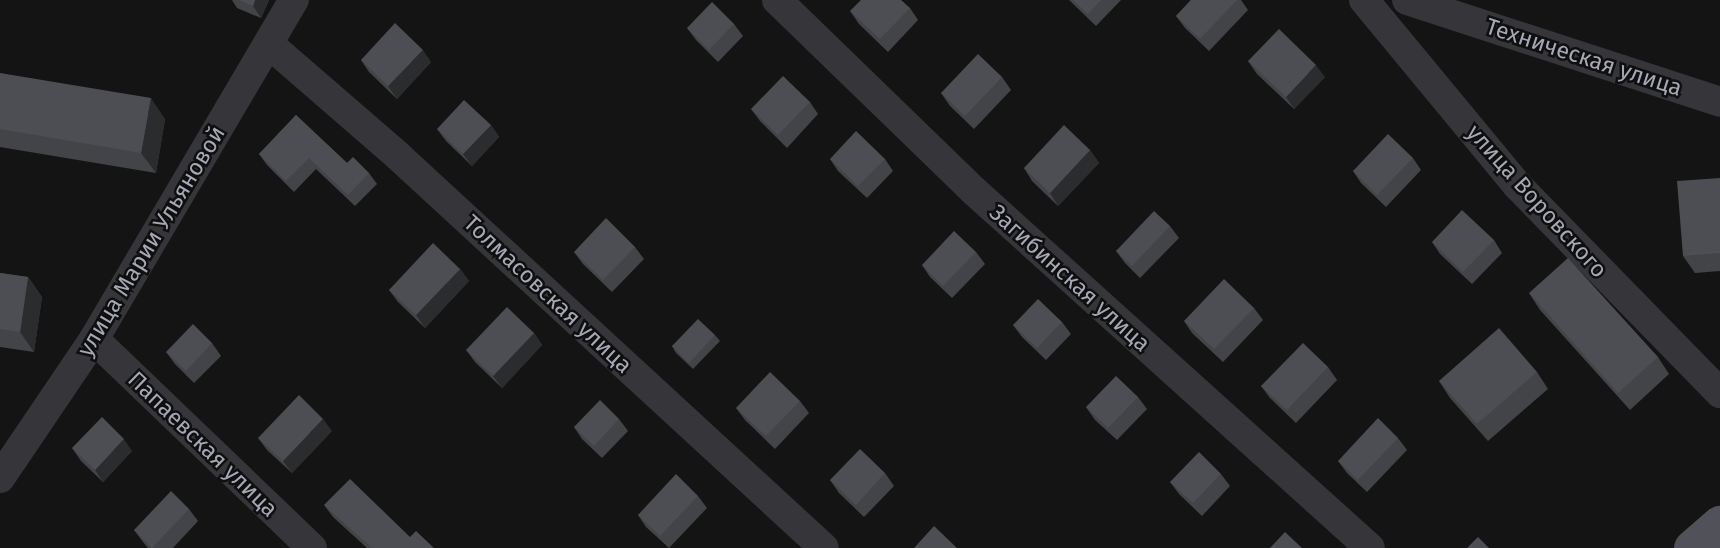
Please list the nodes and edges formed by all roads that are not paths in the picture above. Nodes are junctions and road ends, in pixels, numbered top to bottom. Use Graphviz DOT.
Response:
graph roads {
  1 [pos="294,0"];
  2 [pos="777,0"];
  3 [pos="1364,0"];
  4 [pos="1407,0"];
  5 [pos="268,44"];
  6 [pos="1720,102"];
  7 [pos="94,340"];
  8 [pos="1720,393"];
  9 [pos="0,478"];
  10 [pos="1720,524"];
  11 [pos="312,548"];
  12 [pos="824,548"];
  13 [pos="1370,548"];
  14 [pos="1692,548"];
  1 -- 5 [label="street, улица Марии Ульяновой"];
  2 -- 13 [label="street, Загибинская улица"];
  3 -- 8 [label="street, улица Воровского"];
  4 -- 6 [label="street, Техническая улица"];
  5 -- 7 [label="street, улица Марии Ульяновой"];
  5 -- 12 [label="street, Толмасовская улица"];
  7 -- 9 [label="street, улица Марии Ульяновой"];
  7 -- 11 [label="street, Папаевская улица"];
  10 -- 14 [label="main road"];
}
